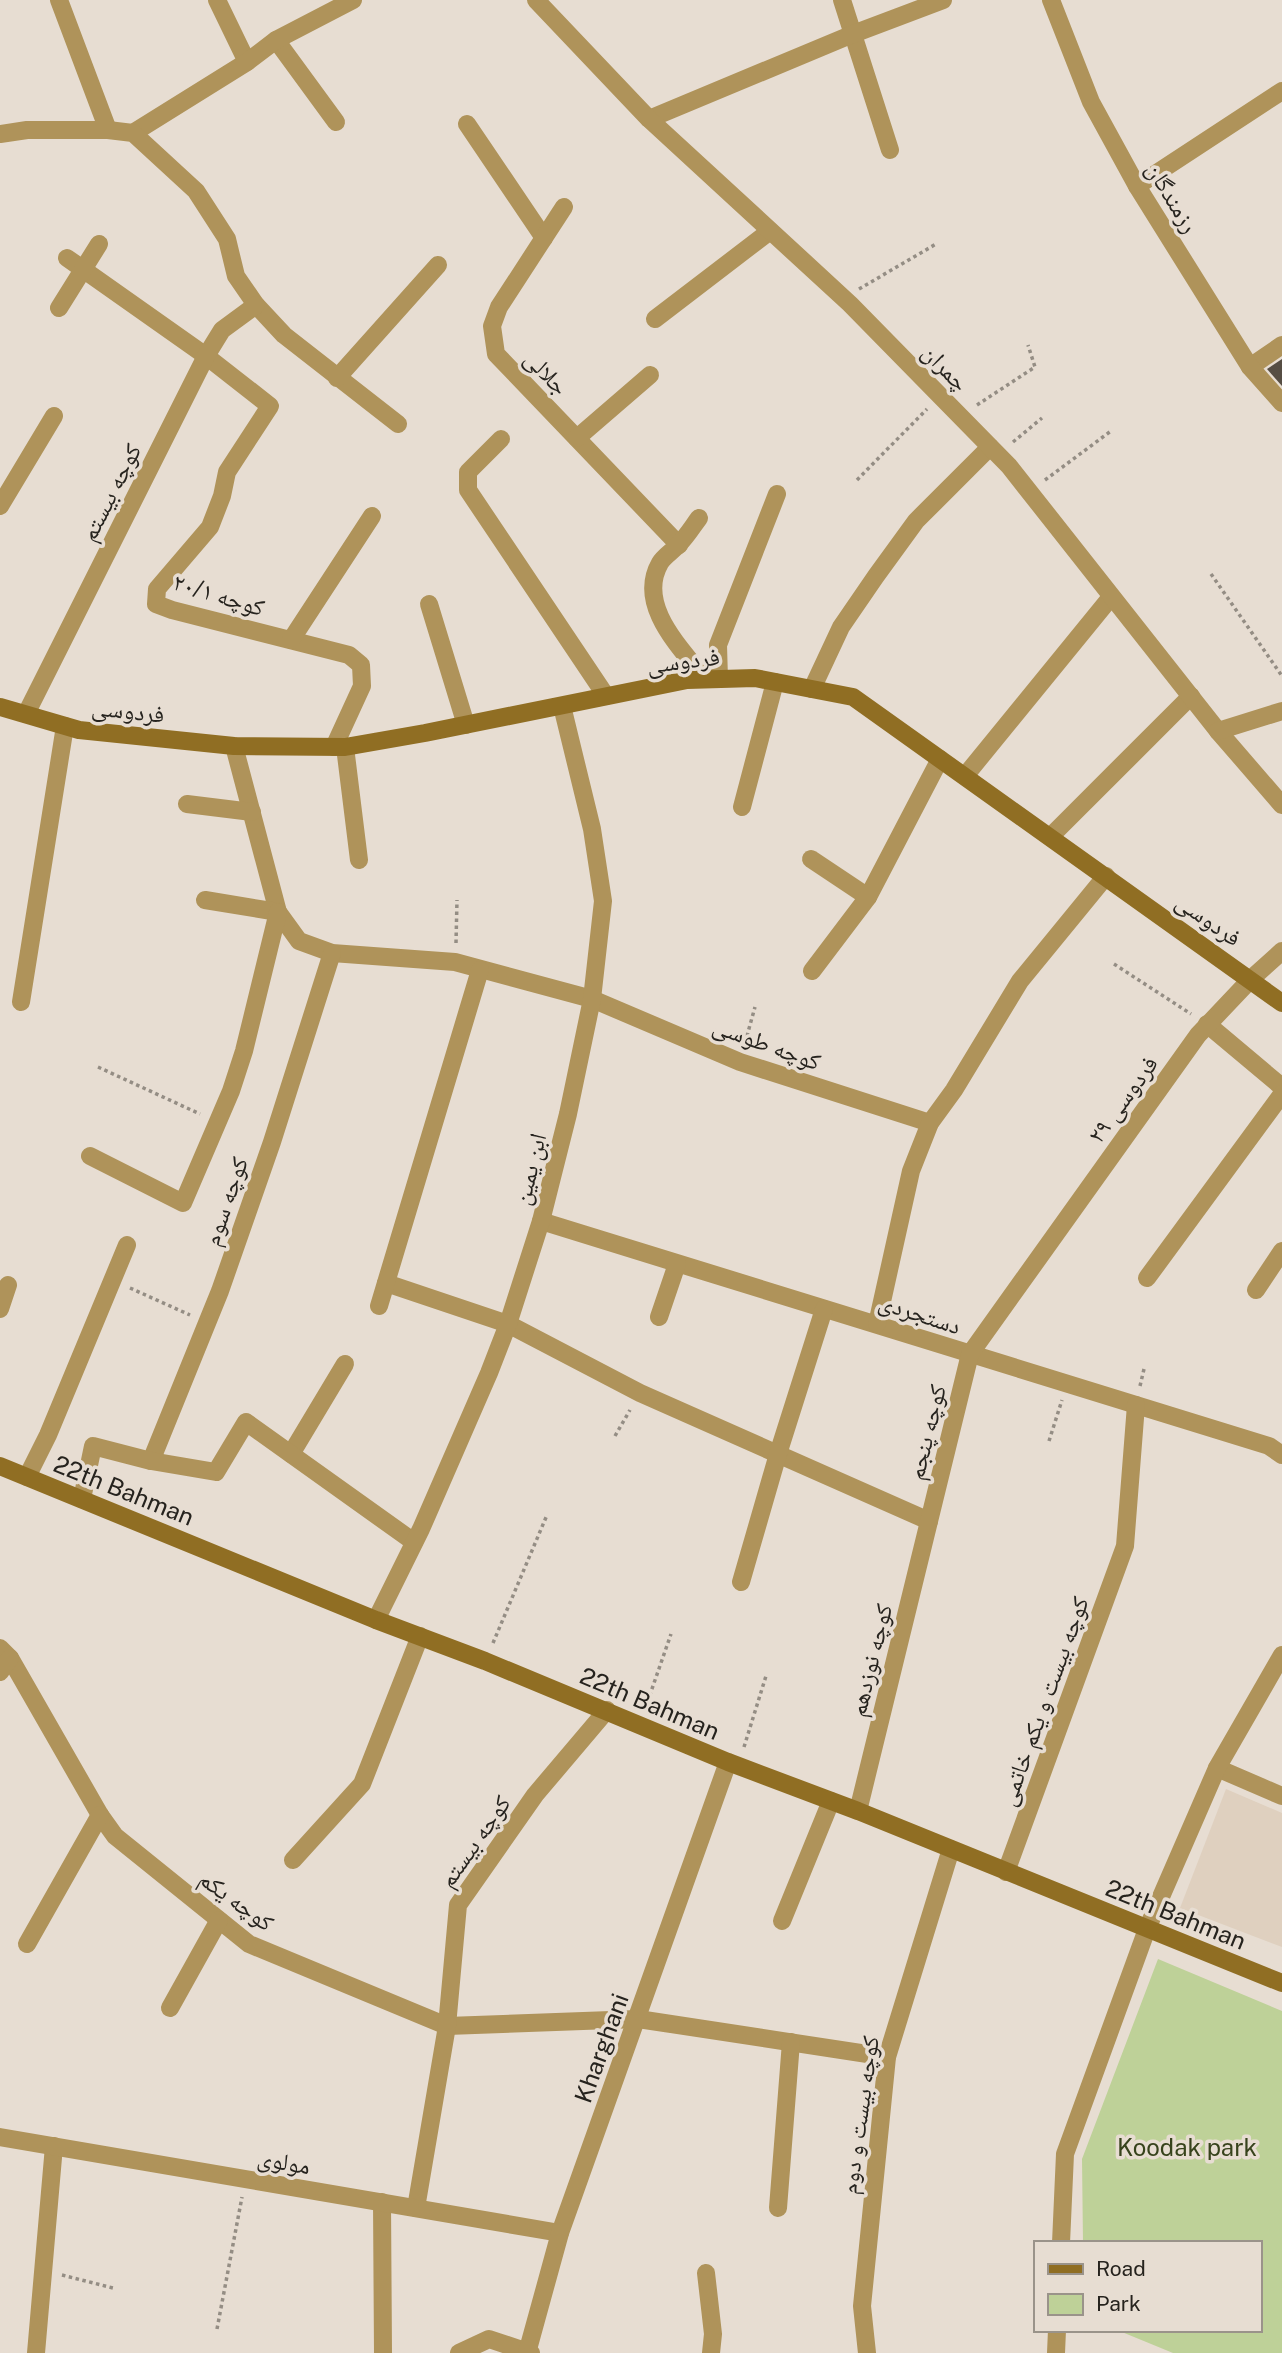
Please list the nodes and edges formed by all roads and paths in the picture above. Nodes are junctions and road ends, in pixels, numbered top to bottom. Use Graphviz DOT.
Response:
graph roads {
  1 [pos="60,0"];
  2 [pos="217,0"];
  3 [pos="353,0"];
  4 [pos="536,0"];
  5 [pos="842,0"];
  6 [pos="943,0"];
  7 [pos="1056,2"];
  8 [pos="853,34"];
  9 [pos="276,40"];
  10 [pos="247,62"];
  11 [pos="1282,91"];
  12 [pos="649,120"];
  13 [pos="336,122"];
  14 [pos="467,124"];
  15 [pos="108,130"];
  16 [pos="134,132"];
  17 [pos="0,134"];
  18 [pos="890,150"];
  19 [pos="1137,186"];
  20 [pos="564,207"];
  21 [pos="770,231"];
  22 [pos="544,238"];
  23 [pos="99,244"];
  24 [pos="936,244"];
  25 [pos="66,258"];
  26 [pos="438,265"];
  27 [pos="82,270"];
  28 [pos="844,299"];
  29 [pos="256,305"];
  30 [pos="59,308"];
  31 [pos="655,319"];
  32 [pos="1028,345"];
  33 [pos="1282,345"];
  34 [pos="206,356"];
  35 [pos="1250,367"];
  36 [pos="650,374"];
  37 [pos="337,379"];
  38 [pos="940,396"];
  39 [pos="1282,403"];
  40 [pos="54,416"];
  41 [pos="960,416"];
  42 [pos="1042,418"];
  43 [pos="398,424"];
  44 [pos="1111,431"];
  45 [pos="577,438"];
  46 [pos="501,439"];
  47 [pos="994,451"];
  48 [pos="858,480"];
  49 [pos="1029,492"];
  50 [pos="777,494"];
  51 [pos="0,506"];
  52 [pos="372,516"];
  53 [pos="699,518"];
  54 [pos="679,545"];
  55 [pos="1212,574"];
  56 [pos="1111,597"];
  57 [pos="429,604"];
  58 [pos="291,640"];
  59 [pos="1282,676"];
  60 [pos="712,679"];
  61 [pos="775,682"];
  62 [pos="812,689"];
  63 [pos="606,696"];
  64 [pos="1191,696"];
  65 [pos="562,706"];
  66 [pos="0,707"];
  67 [pos="1282,711"];
  68 [pos="26,714"];
  69 [pos="466,724"];
  70 [pos="65,726"];
  71 [pos="1218,731"];
  72 [pos="234,746"];
  73 [pos="340,747"];
  74 [pos="940,759"];
  75 [pos="965,776"];
  76 [pos="187,804"];
  77 [pos="1282,804"];
  78 [pos="742,807"];
  79 [pos="252,812"];
  80 [pos="1050,837"];
  81 [pos="811,859"];
  82 [pos="359,860"];
  83 [pos="1106,876"];
  84 [pos="868,897"];
  85 [pos="205,900"];
  86 [pos="457,900"];
  87 [pos="278,912"];
  88 [pos="1282,951"];
  89 [pos="332,953"];
  90 [pos="456,962"];
  91 [pos="1114,964"];
  92 [pos="480,970"];
  93 [pos="813,971"];
  94 [pos="1251,979"];
  95 [pos="592,999"];
  96 [pos="21,1002"];
  97 [pos="1282,1003"];
  98 [pos="755,1007"];
  99 [pos="1207,1024"];
  100 [pos="740,1062"];
  101 [pos="98,1067"];
  102 [pos="1282,1087"];
  103 [pos="1282,1094"];
  104 [pos="218,1122"];
  105 [pos="930,1123"];
  106 [pos="90,1156"];
  107 [pos="541,1221"];
  108 [pos="127,1245"];
  109 [pos="1282,1251"];
  110 [pos="677,1264"];
  111 [pos="1147,1278"];
  112 [pos="114,1281"];
  113 [pos="386,1283"];
  114 [pos="8,1285"];
  115 [pos="1256,1290"];
  116 [pos="379,1306"];
  117 [pos="0,1309"];
  118 [pos="824,1309"];
  119 [pos="659,1317"];
  120 [pos="208,1322"];
  121 [pos="508,1324"];
  122 [pos="877,1324"];
  123 [pos="970,1354"];
  124 [pos="345,1364"];
  125 [pos="1067,1384"];
  126 [pos="640,1393"];
  127 [pos="1136,1405"];
  128 [pos="615,1436"];
  129 [pos="1049,1441"];
  130 [pos="291,1454"];
  131 [pos="778,1454"];
  132 [pos="1282,1455"];
  133 [pos="152,1461"];
  134 [pos="0,1466"];
  135 [pos="27,1476"];
  136 [pos="82,1499"];
  137 [pos="547,1514"];
  138 [pos="929,1521"];
  139 [pos="415,1542"];
  140 [pos="741,1582"];
  141 [pos="376,1620"];
  142 [pos="671,1634"];
  143 [pos="420,1636"];
  144 [pos="1282,1655"];
  145 [pos="4,1659"];
  146 [pos="485,1661"];
  147 [pos="765,1676"];
  148 [pos="607,1710"];
  149 [pos="640,1724"];
  150 [pos="733,1764"];
  151 [pos="1217,1768"];
  152 [pos="1282,1796"];
  153 [pos="831,1801"];
  154 [pos="858,1811"];
  155 [pos="100,1815"];
  156 [pos="951,1849"];
  157 [pos="293,1860"];
  158 [pos="1006,1872"];
  159 [pos="219,1920"];
  160 [pos="782,1921"];
  161 [pos="1147,1928"];
  162 [pos="27,1944"];
  163 [pos="1282,1983"];
  164 [pos="170,2008"];
  165 [pos="638,2019"];
  166 [pos="447,2026"];
  167 [pos="792,2042"];
  168 [pos="887,2057"];
  169 [pos="0,2137"];
  170 [pos="54,2146"];
  171 [pos="246,2179"];
  172 [pos="382,2202"];
  173 [pos="416,2208"];
  174 [pos="779,2208"];
  175 [pos="560,2233"];
  176 [pos="1061,2241"];
  177 [pos="43,2270"];
  178 [pos="706,2273"];
  179 [pos="113,2288"];
  180 [pos="217,2329"];
  181 [pos="1057,2332"];
  182 [pos="36,2353"];
  183 [pos="383,2353"];
  184 [pos="459,2353"];
  185 [pos="528,2353"];
  186 [pos="711,2353"];
  187 [pos="867,2353"];
  188 [pos="1056,2353"];
  1 -- 15 [label="street"];
  2 -- 10 [label="street"];
  3 -- 9 [label="street"];
  4 -- 12 [label="street, چمران"];
  5 -- 8 [label="street"];
  6 -- 8 [label="street"];
  7 -- 19 [label="street, رزمندگان"];
  8 -- 12 [label="street"];
  8 -- 18 [label="street"];
  9 -- 10 [label="street"];
  9 -- 13 [label="street"];
  10 -- 16 [label="street"];
  11 -- 19 [label="street"];
  12 -- 21 [label="street, چمران"];
  14 -- 22 [label="street"];
  15 -- 16 [label="street"];
  15 -- 17 [label="street"];
  16 -- 29 [label="street"];
  19 -- 35 [label="street, رزمندگان"];
  20 -- 22 [label="street, جلالی"];
  21 -- 28 [label="street, چمران"];
  21 -- 31 [label="street"];
  22 -- 45 [label="street, جلالی"];
  23 -- 27 [label="street"];
  24 -- 28 [label="path"];
  25 -- 27 [label="street, کوچه ۲۰/۱"];
  26 -- 37 [label="street"];
  27 -- 30 [label="street"];
  27 -- 34 [label="street, کوچه ۲۰/۱"];
  28 -- 38 [label="street, چمران"];
  29 -- 34 [label="street, کوچه بیستم"];
  29 -- 37 [label="street"];
  32 -- 41 [label="path"];
  33 -- 35 [label="street"];
  34 -- 58 [label="street, کوچه ۲۰/۱"];
  34 -- 68 [label="street, کوچه بیستم"];
  35 -- 39 [label="street, رزمندگان"];
  36 -- 45 [label="street"];
  37 -- 43 [label="street"];
  38 -- 41 [label="street, چمران"];
  38 -- 48 [label="path"];
  40 -- 51 [label="street"];
  41 -- 47 [label="street, چمران"];
  42 -- 47 [label="path"];
  44 -- 49 [label="path"];
  45 -- 54 [label="street, جلالی"];
  46 -- 63 [label="street"];
  47 -- 49 [label="street, چمران"];
  47 -- 62 [label="street"];
  49 -- 56 [label="street, چمران"];
  50 -- 60 [label="street"];
  52 -- 58 [label="street"];
  53 -- 54 [label="street"];
  54 -- 60 [label="street"];
  55 -- 59 [label="path"];
  56 -- 64 [label="street, چمران"];
  56 -- 75 [label="street"];
  57 -- 69 [label="street"];
  58 -- 73 [label="street, کوچه ۲۰/۱"];
  60 -- 61 [label="main road, فردوسی"];
  60 -- 63 [label="main road, فردوسی"];
  61 -- 62 [label="main road, فردوسی"];
  61 -- 78 [label="street"];
  62 -- 74 [label="main road, فردوسی"];
  63 -- 65 [label="main road, فردوسی"];
  64 -- 71 [label="street, چمران"];
  64 -- 80 [label="street"];
  65 -- 69 [label="main road, فردوسی"];
  65 -- 95 [label="street, ابن یمین"];
  66 -- 68 [label="main road, فردوسی"];
  67 -- 71 [label="street"];
  68 -- 70 [label="main road, فردوسی"];
  69 -- 73 [label="main road, فردوسی"];
  70 -- 72 [label="main road, فردوسی"];
  70 -- 96 [label="street"];
  71 -- 77 [label="street, چمران"];
  72 -- 73 [label="main road, فردوسی"];
  72 -- 79 [label="street"];
  73 -- 82 [label="street"];
  74 -- 75 [label="main road, فردوسی"];
  74 -- 84 [label="street"];
  75 -- 80 [label="main road, فردوسی"];
  76 -- 79 [label="street"];
  79 -- 87 [label="street"];
  80 -- 83 [label="main road, فردوسی"];
  81 -- 84 [label="street"];
  83 -- 94 [label="main road, فردوسی"];
  83 -- 105 [label="street"];
  84 -- 93 [label="street"];
  85 -- 87 [label="street"];
  86 -- 90 [label="path"];
  87 -- 89 [label="street, کوچه طوسی"];
  87 -- 104 [label="street"];
  88 -- 94 [label="street, فردوسی ۲۹"];
  89 -- 90 [label="street, کوچه طوسی"];
  89 -- 120 [label="street, کوچه سوم"];
  90 -- 92 [label="street, کوچه طوسی"];
  91 -- 99 [label="path"];
  92 -- 95 [label="street, کوچه طوسی"];
  92 -- 113 [label="street"];
  94 -- 97 [label="main road, فردوسی"];
  94 -- 99 [label="street, فردوسی ۲۹"];
  95 -- 100 [label="street, کوچه طوسی"];
  95 -- 107 [label="street, ابن یمین"];
  98 -- 100 [label="path"];
  99 -- 102 [label="street"];
  99 -- 123 [label="street, فردوسی ۲۹"];
  100 -- 105 [label="street, کوچه طوسی"];
  101 -- 104 [label="path"];
  103 -- 111 [label="street"];
  104 -- 106 [label="street"];
  105 -- 122 [label="street"];
  107 -- 110 [label="street, دستجردی"];
  107 -- 121 [label="street, ابن یمین"];
  108 -- 112 [label="street"];
  109 -- 115 [label="street"];
  110 -- 118 [label="street, دستجردی"];
  110 -- 119 [label="street"];
  112 -- 120 [label="path"];
  112 -- 135 [label="street"];
  113 -- 116 [label="street"];
  113 -- 121 [label="street"];
  114 -- 117 [label="street"];
  118 -- 122 [label="street, دستجردی"];
  118 -- 131 [label="street"];
  120 -- 133 [label="street, کوچه سوم"];
  121 -- 126 [label="street"];
  121 -- 139 [label="street, ابن یمین"];
  122 -- 123 [label="street, دستجردی"];
  123 -- 125 [label="street, دستجردی"];
  123 -- 138 [label="street, کوچه پنجم"];
  124 -- 130 [label="street"];
  125 -- 127 [label="street, دستجردی"];
  125 -- 129 [label="path"];
  126 -- 128 [label="path"];
  126 -- 131 [label="street"];
  127 -- 132 [label="street, دستجردی"];
  127 -- 158 [label="street, کوچه بیست و یکم خاتمی"];
  130 -- 133 [label="street"];
  130 -- 139 [label="street"];
  131 -- 138 [label="street"];
  131 -- 140 [label="street"];
  133 -- 136 [label="street"];
  134 -- 135 [label="main road, 22th Bahman"];
  135 -- 136 [label="main road, 22th Bahman"];
  136 -- 141 [label="main road, 22th Bahman"];
  137 -- 146 [label="path"];
  138 -- 154 [label="street, کوچه نوزدهم"];
  139 -- 141 [label="street, ابن یمین"];
  141 -- 143 [label="main road, 22th Bahman"];
  142 -- 149 [label="path"];
  143 -- 146 [label="main road, 22th Bahman"];
  143 -- 157 [label="street"];
  144 -- 151 [label="street"];
  145 -- 155 [label="street, کوچه یکم"];
  146 -- 148 [label="main road, 22th Bahman"];
  147 -- 150 [label="path"];
  148 -- 149 [label="main road, 22th Bahman"];
  148 -- 166 [label="street, کوچه بیستم"];
  149 -- 150 [label="main road, 22th Bahman"];
  150 -- 153 [label="main road, 22th Bahman"];
  150 -- 165 [label="street, Kharghani"];
  151 -- 152 [label="street"];
  151 -- 161 [label="street"];
  153 -- 154 [label="main road, 22th Bahman"];
  153 -- 160 [label="street"];
  154 -- 156 [label="main road, 22th Bahman"];
  155 -- 159 [label="street, کوچه یکم"];
  155 -- 162 [label="street"];
  156 -- 158 [label="main road, 22th Bahman"];
  156 -- 168 [label="street, کوچه بیست و دوم"];
  158 -- 161 [label="main road, 22th Bahman"];
  159 -- 164 [label="street"];
  159 -- 166 [label="street, کوچه یکم"];
  161 -- 163 [label="main road, 22th Bahman"];
  161 -- 176 [label="street"];
  165 -- 166 [label="street, کوچه یکم"];
  165 -- 167 [label="street, کوچه یکم"];
  165 -- 175 [label="street, Kharghani"];
  166 -- 173 [label="street, کوچه بیستم"];
  167 -- 168 [label="street, کوچه یکم"];
  167 -- 174 [label="street"];
  168 -- 187 [label="street, کوچه بیست و دوم"];
  169 -- 170 [label="street, مولوی"];
  170 -- 171 [label="street, مولوی"];
  170 -- 177 [label="street"];
  171 -- 172 [label="street, مولوی"];
  171 -- 180 [label="path"];
  172 -- 173 [label="street, مولوی"];
  172 -- 183 [label="street"];
  173 -- 175 [label="street, مولوی"];
  175 -- 185 [label="street, Kharghani"];
  177 -- 179 [label="path"];
  177 -- 182 [label="street"];
  178 -- 186 [label="street"];
  181 -- 188 [label="street"];
  184 -- 185 [label="street"];
}
